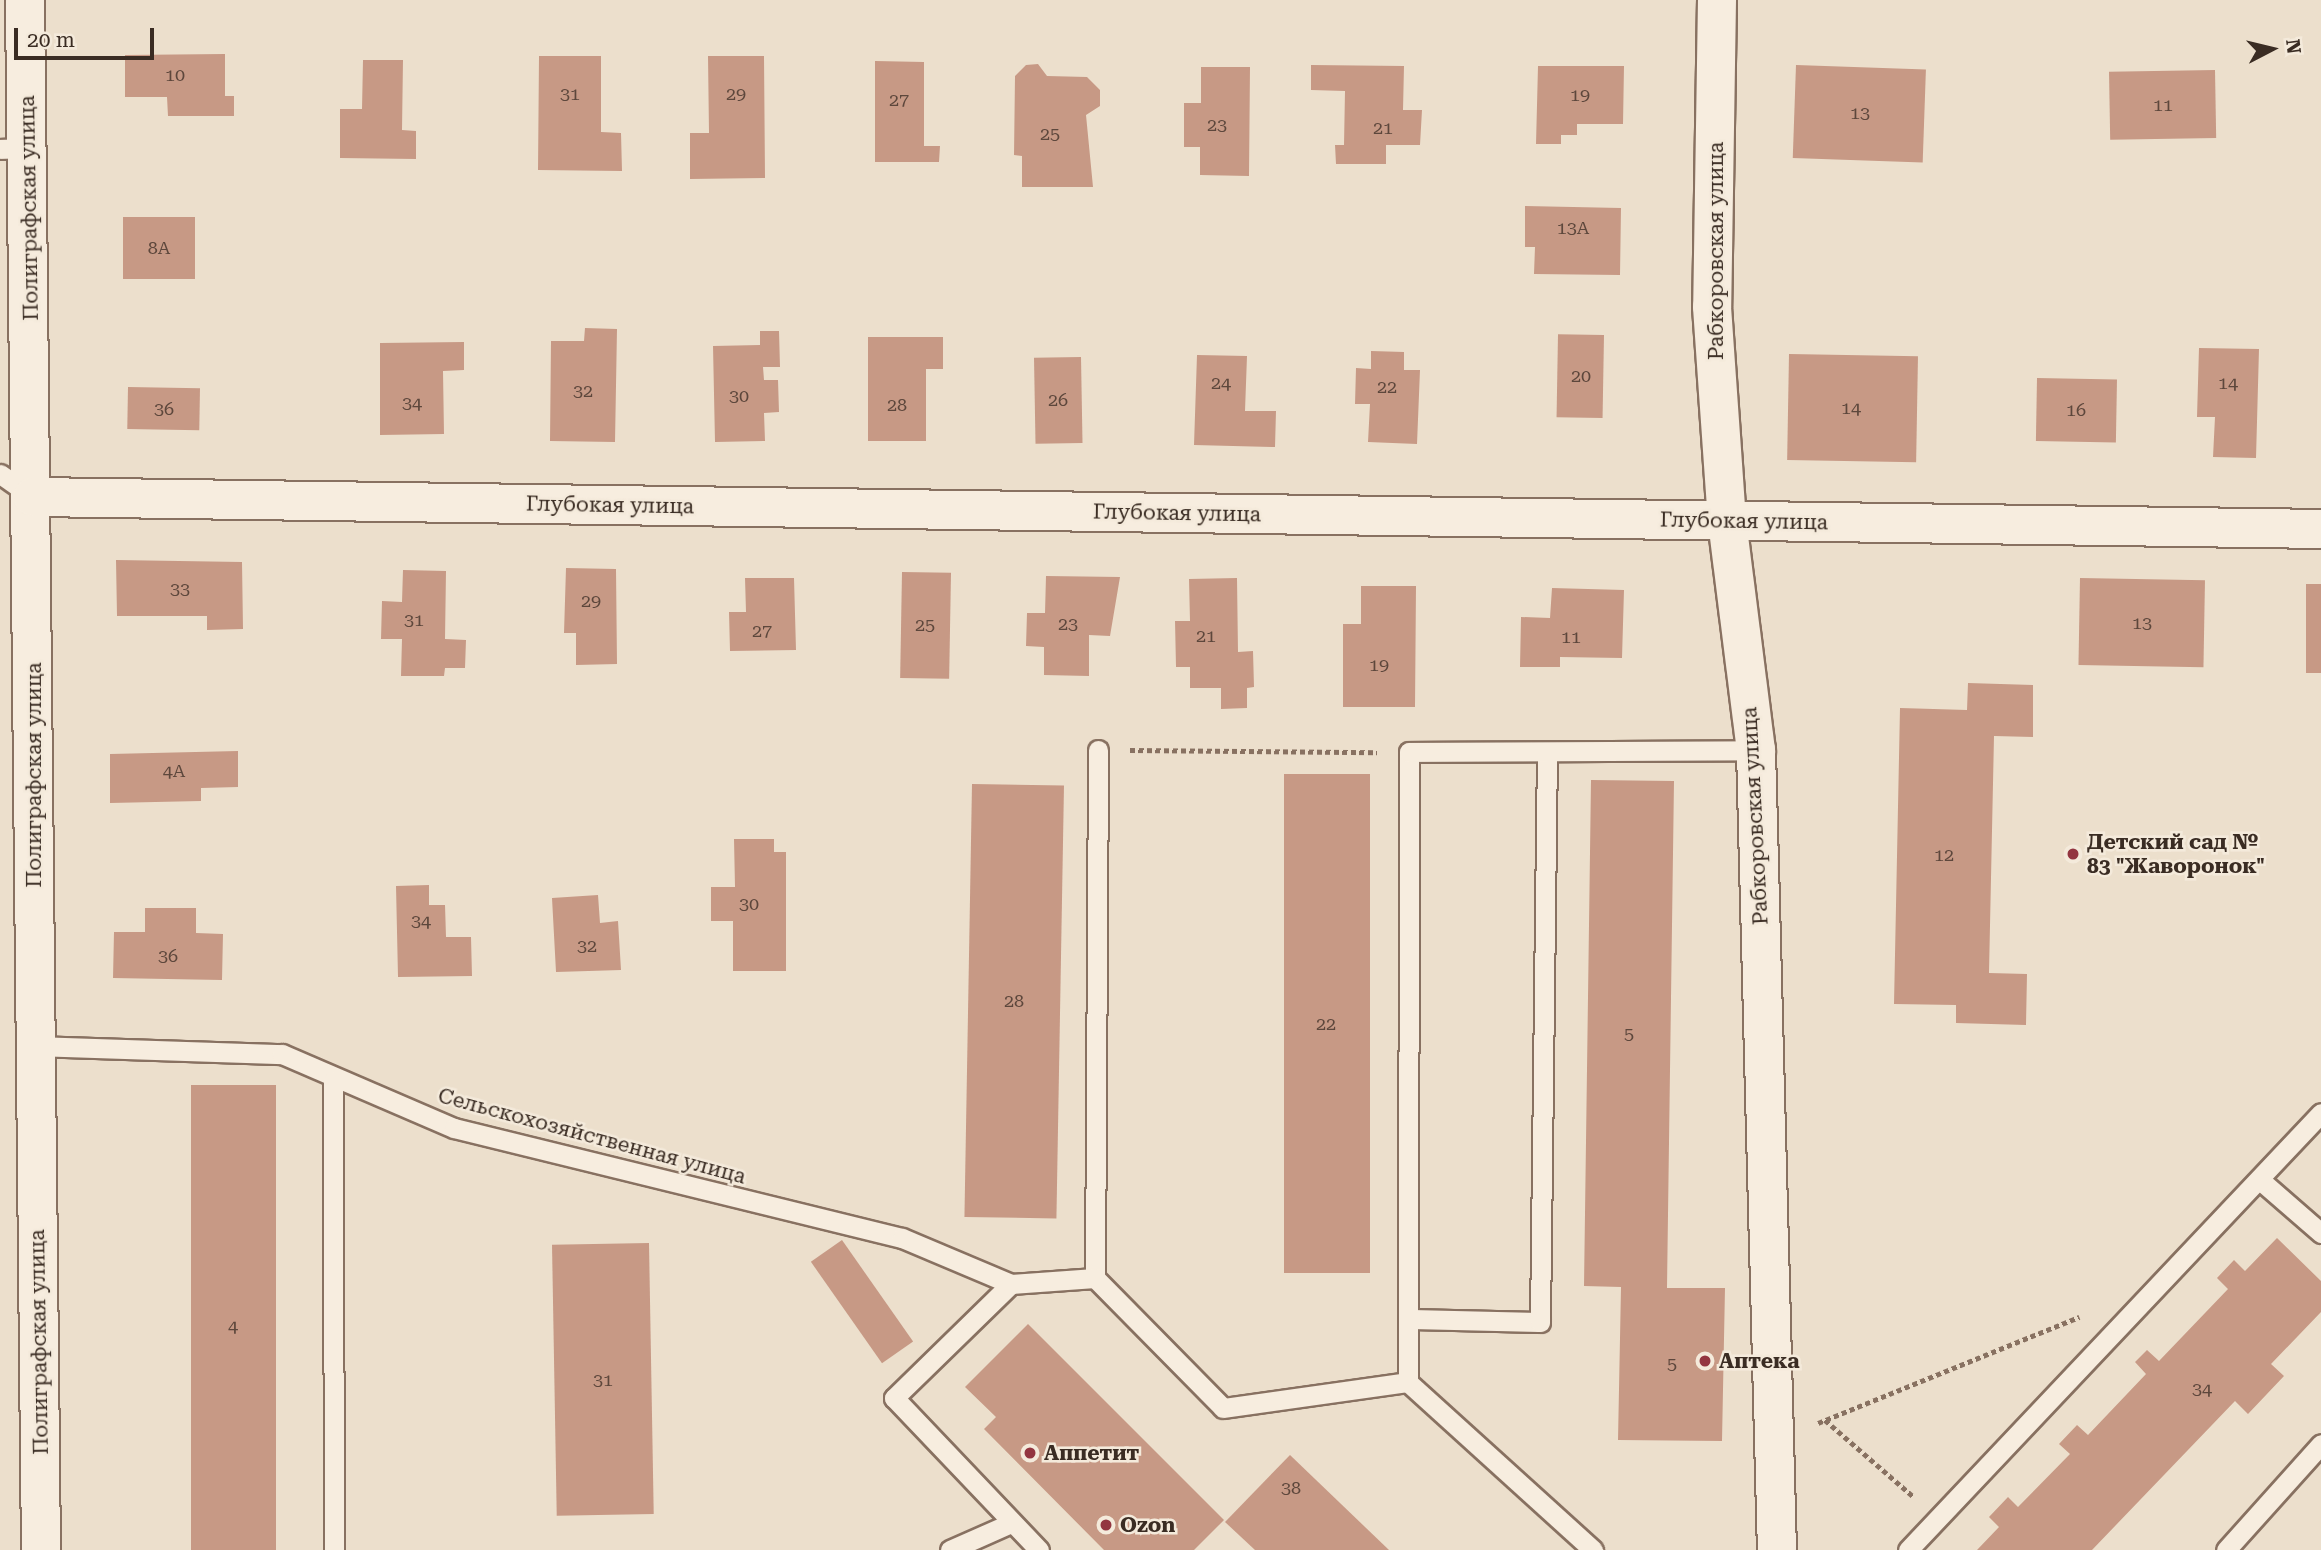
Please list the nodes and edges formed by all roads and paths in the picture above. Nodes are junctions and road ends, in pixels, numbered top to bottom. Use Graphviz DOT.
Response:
graph roads {
  1 [pos="25,0"];
  2 [pos="1717,0"];
  3 [pos="14,149"];
  4 [pos="0,474"];
  5 [pos="33,497"];
  6 [pos="1727,521"];
  7 [pos="2321,528"];
  8 [pos="1098,750"];
  9 [pos="1756,750"];
  10 [pos="1409,752"];
  11 [pos="1547,753"];
  12 [pos="36,1046"];
  13 [pos="332,1081"];
  14 [pos="2321,1113"];
  15 [pos="2260,1180"];
  16 [pos="2321,1233"];
  17 [pos="1095,1278"];
  18 [pos="1011,1284"];
  19 [pos="2087,1313"];
  20 [pos="1410,1319"];
  21 [pos="1408,1382"];
  22 [pos="1825,1420"];
  23 [pos="1774,1440"];
  24 [pos="2321,1444"];
  25 [pos="1938,1518"];
  26 [pos="1011,1523"];
  27 [pos="41,1550"];
  28 [pos="334,1550"];
  29 [pos="950,1550"];
  30 [pos="1039,1550"];
  31 [pos="1593,1550"];
  32 [pos="1777,1550"];
  33 [pos="1908,1550"];
  34 [pos="2226,1550"];
  1 -- 3 [label="street, Полиграфская улица"];
  2 -- 6 [label="street, Рабкоровская улица"];
  3 -- 5 [label="street, Полиграфская улица"];
  4 -- 5 [label="lane"];
  5 -- 6 [label="street, Глубокая улица"];
  5 -- 12 [label="street, Полиграфская улица"];
  6 -- 7 [label="street, Глубокая улица"];
  6 -- 9 [label="street, Рабкоровская улица"];
  8 -- 10 [label="path"];
  8 -- 17 [label="lane"];
  9 -- 11 [label="lane"];
  9 -- 23 [label="street, Рабкоровская улица"];
  10 -- 11 [label="lane"];
  10 -- 20 [label="lane"];
  11 -- 20 [label="lane"];
  12 -- 13 [label="lane, Сельскохозяйственная улица"];
  12 -- 27 [label="street, Полиграфская улица"];
  13 -- 18 [label="lane, Сельскохозяйственная улица"];
  13 -- 28 [label="lane"];
  14 -- 15 [label="lane"];
  15 -- 16 [label="lane"];
  15 -- 25 [label="lane"];
  17 -- 18 [label="lane"];
  17 -- 21 [label="lane"];
  18 -- 26 [label="lane"];
  19 -- 22 [label="path"];
  20 -- 21 [label="lane"];
  21 -- 31 [label="lane"];
  22 -- 23 [label="path"];
  22 -- 25 [label="path"];
  23 -- 32 [label="street, Рабкоровская улица"];
  24 -- 34 [label="lane"];
  25 -- 33 [label="lane"];
  26 -- 29 [label="lane"];
  26 -- 30 [label="lane"];
}
